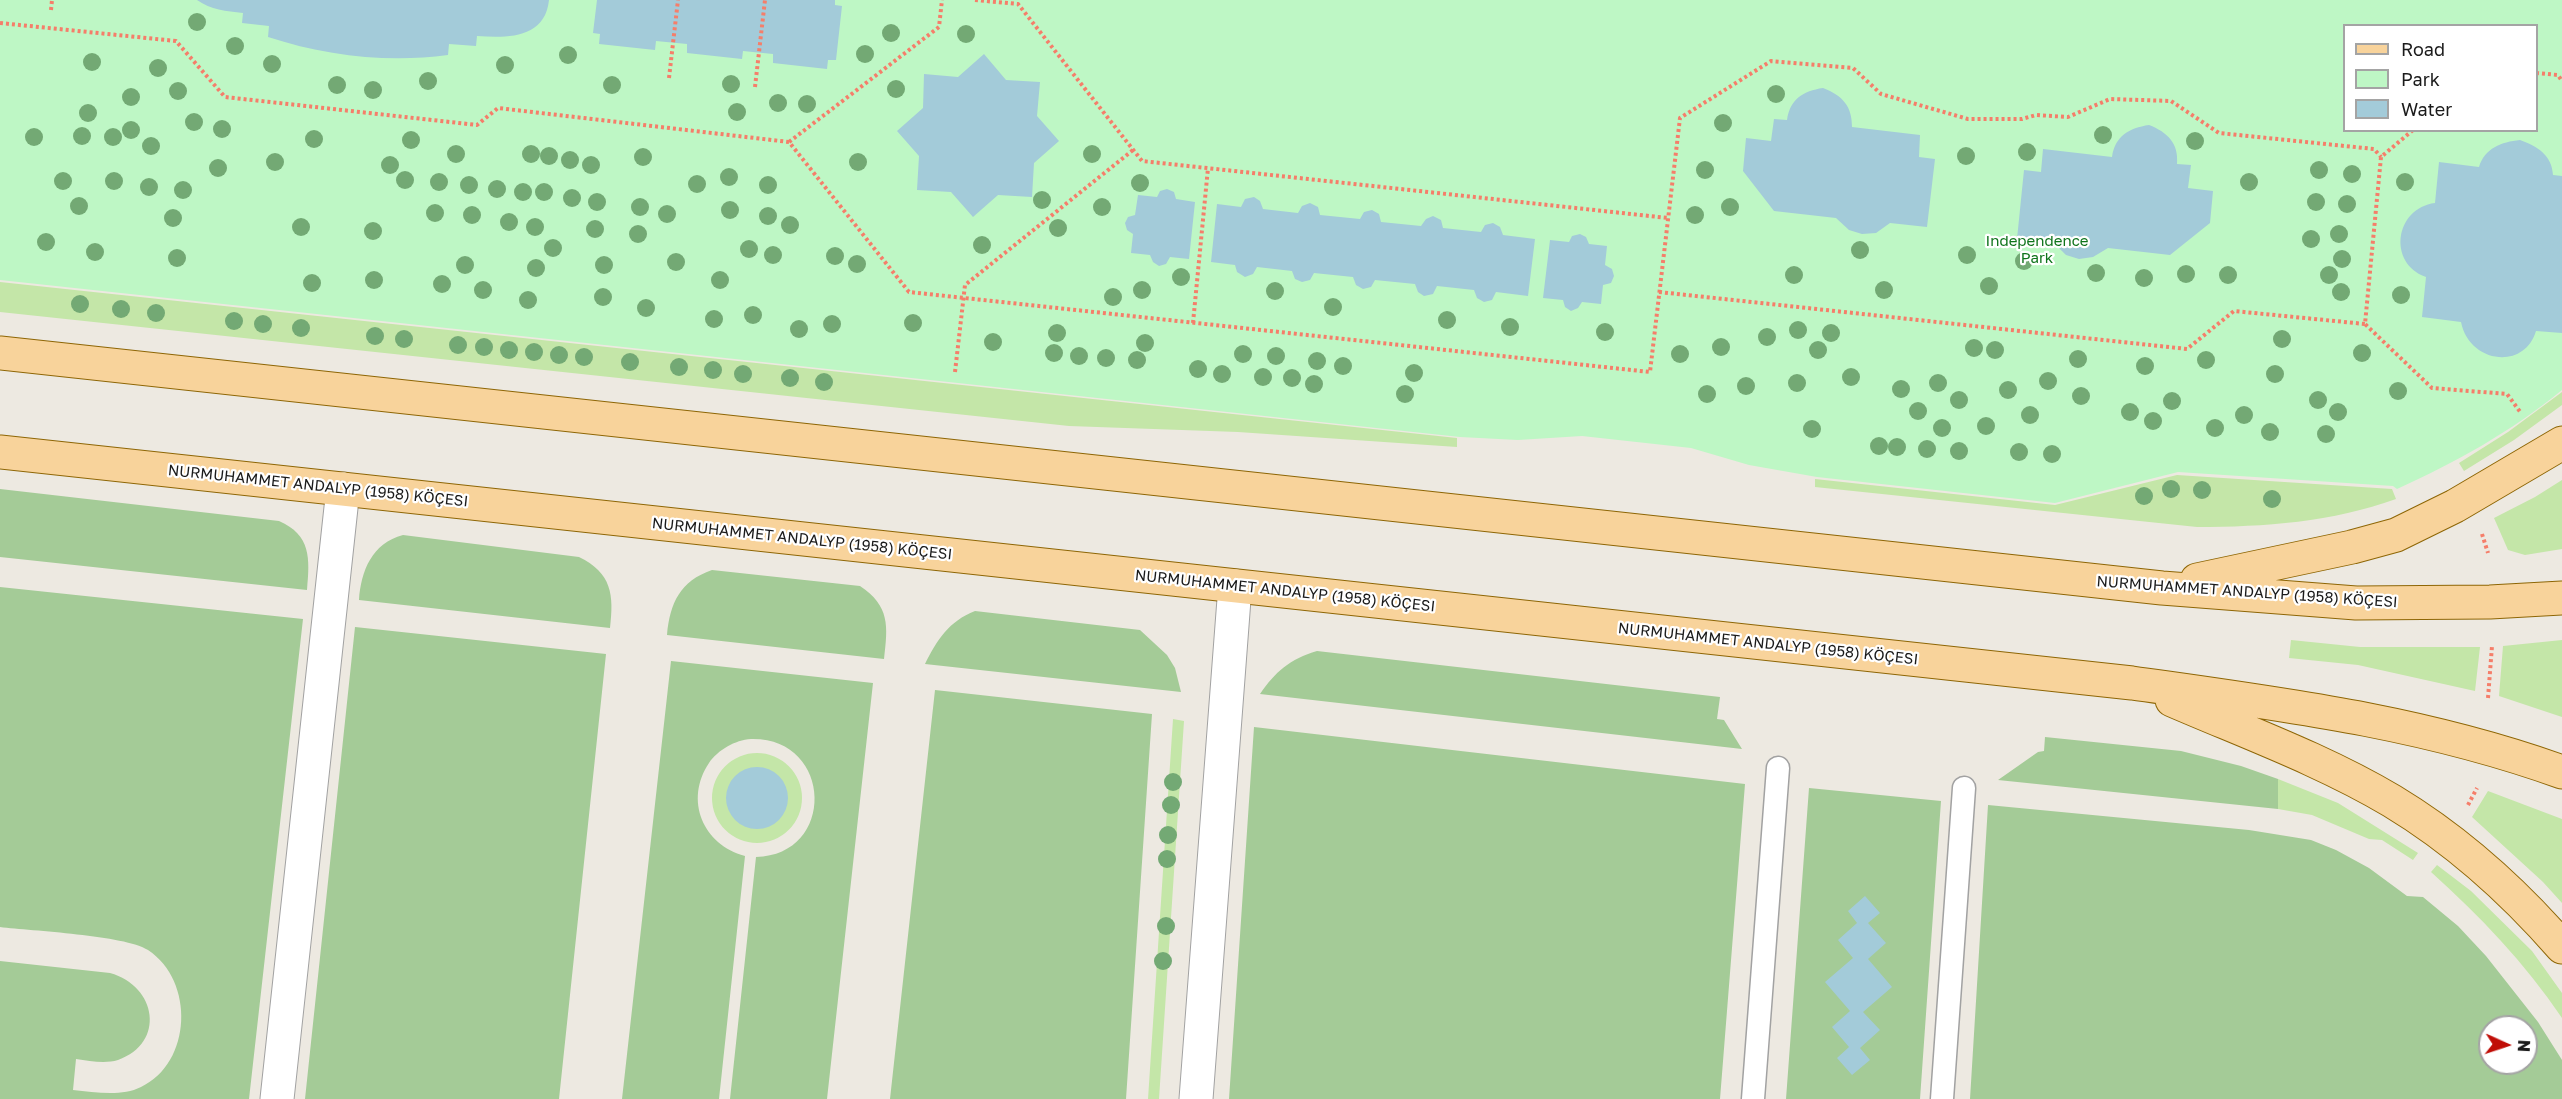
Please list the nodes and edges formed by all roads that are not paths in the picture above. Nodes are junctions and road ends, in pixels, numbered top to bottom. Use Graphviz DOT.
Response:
graph roads {
  1 [pos="0,353"];
  2 [pos="2562,442"];
  3 [pos="0,452"];
  4 [pos="343,489"];
  5 [pos="1235,586"];
  6 [pos="2162,588"];
  7 [pos="2562,597"];
  8 [pos="2132,683"];
  9 [pos="1778,768"];
  10 [pos="2562,772"];
  11 [pos="1964,788"];
  12 [pos="2562,947"];
  13 [pos="277,1099"];
  14 [pos="1196,1099"];
  15 [pos="1753,1099"];
  16 [pos="1942,1099"];
  1 -- 6 [label="main road, NURMUHAMMET ANDALYP (1958) KÖÇESI"];
  2 -- 6 [label="main road"];
  3 -- 4 [label="main road, NURMUHAMMET ANDALYP (1958) KÖÇESI"];
  4 -- 5 [label="main road, NURMUHAMMET ANDALYP (1958) KÖÇESI"];
  4 -- 13 [label="street"];
  5 -- 8 [label="main road, NURMUHAMMET ANDALYP (1958) KÖÇESI"];
  5 -- 14 [label="street"];
  6 -- 7 [label="main road, NURMUHAMMET ANDALYP (1958) KÖÇESI"];
  8 -- 10 [label="main road, NURMUHAMMET ANDALYP (1958) KÖÇESI"];
  8 -- 12 [label="main road"];
  9 -- 15 [label="lane"];
  11 -- 16 [label="lane"];
}
